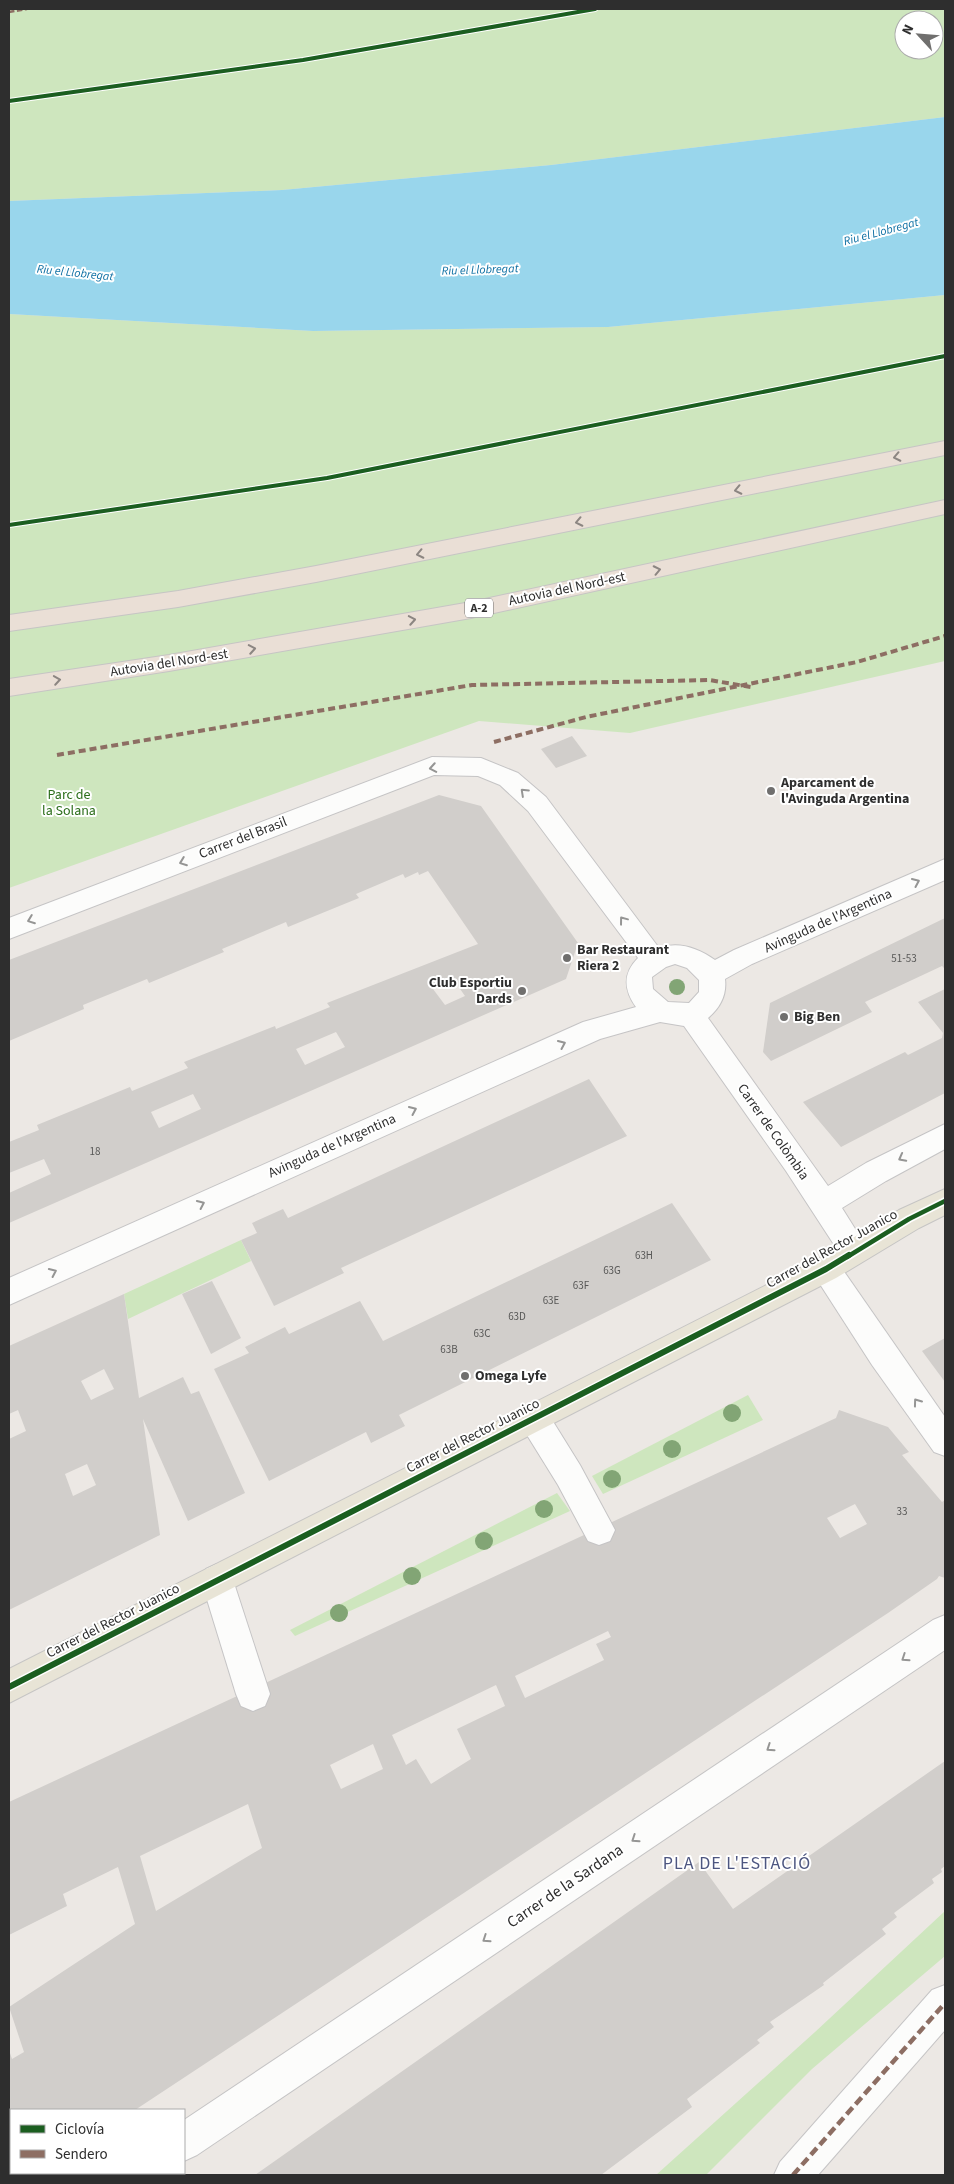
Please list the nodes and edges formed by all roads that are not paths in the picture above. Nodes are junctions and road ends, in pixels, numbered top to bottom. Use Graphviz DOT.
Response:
graph roads {
  1 [pos="945,448"];
  2 [pos="945,507"];
  3 [pos="9,623"];
  4 [pos="9,688"];
  5 [pos="945,869"];
  6 [pos="9,928"];
  7 [pos="653,959"];
  8 [pos="712,974"];
  9 [pos="659,1011"];
  10 [pos="690,1014"];
  11 [pos="945,1136"];
  12 [pos="945,1201"];
  13 [pos="823,1204"];
  14 [pos="854,1251"];
  15 [pos="826,1269"];
  16 [pos="9,1292"];
  17 [pos="533,1417"];
  18 [pos="945,1442"];
  19 [pos="599,1530"];
  20 [pos="217,1580"];
  21 [pos="945,1631"];
  22 [pos="9,1686"];
  23 [pos="253,1694"];
  24 [pos="945,2003"];
  25 [pos="185,2141"];
  26 [pos="793,2175"];
  1 -- 3 [label="highway, one-way"];
  4 -- 2 [label="highway, Autovia del Nord-est / A-2, one-way"];
  8 -- 5 [label="street, Avinguda de l'Argentina, one-way"];
  7 -- 6 [label="street, Carrer del Brasil, one-way"];
  7 -- 8 [label="street"];
  7 -- 9 [label="street"];
  8 -- 10 [label="street"];
  9 -- 10 [label="street"];
  16 -- 9 [label="street, Avinguda de l'Argentina, one-way"];
  10 -- 13 [label="street, Carrer de Colòmbia"];
  11 -- 13 [label="street, one-way"];
  12 -- 14 [label="main road, Carrer del Rector Juanico"];
  13 -- 14 [label="street, Carrer de Colòmbia"];
  14 -- 15 [label="main road, Carrer del Rector Juanico"];
  15 -- 17 [label="main road, Carrer del Rector Juanico"];
  18 -- 15 [label="street, one-way"];
  17 -- 19 [label="street"];
  17 -- 20 [label="main road, Carrer del Rector Juanico"];
  20 -- 22 [label="main road, Carrer del Rector Juanico"];
  20 -- 23 [label="street"];
  21 -- 25 [label="street, Carrer de la Sardana, one-way"];
  24 -- 26 [label="street"];
}
